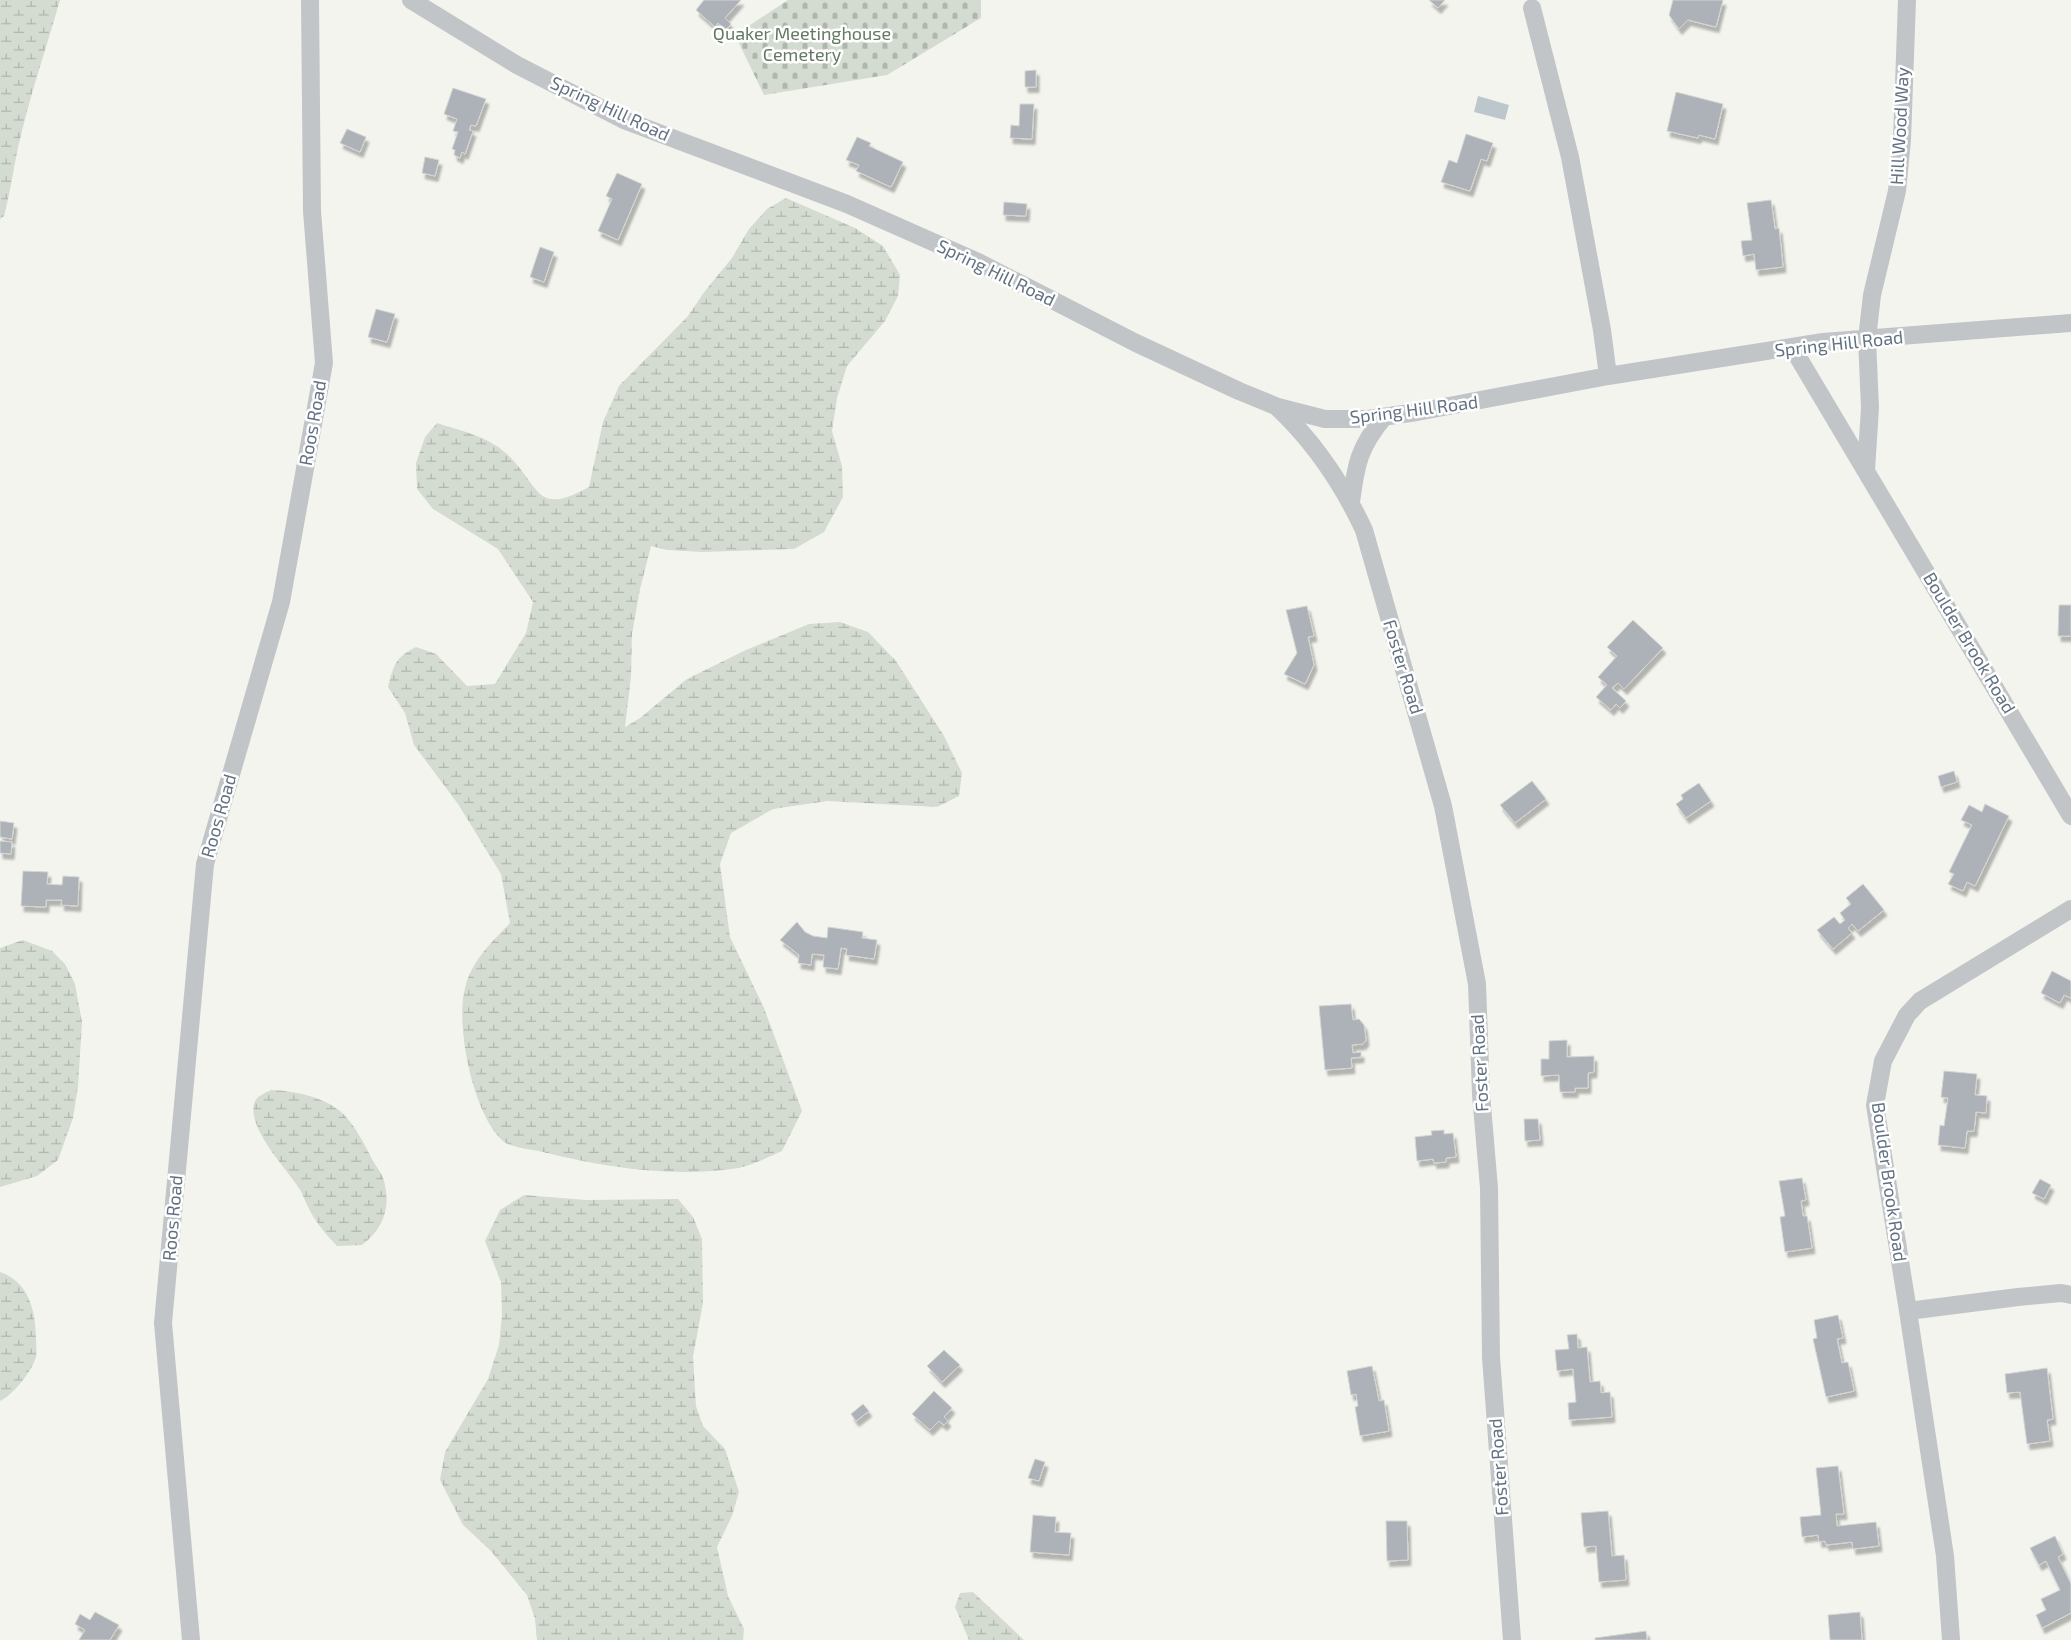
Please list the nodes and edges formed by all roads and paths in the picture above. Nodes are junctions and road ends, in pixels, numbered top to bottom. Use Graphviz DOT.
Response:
graph roads {
  1 [pos="310,0"];
  2 [pos="411,0"];
  3 [pos="1907,0"];
  4 [pos="1532,8"];
  5 [pos="2071,323"];
  6 [pos="1867,339"];
  7 [pos="1792,347"];
  8 [pos="1608,376"];
  9 [pos="1278,407"];
  10 [pos="1384,417"];
  11 [pos="1866,470"];
  12 [pos="1351,502"];
  13 [pos="2071,816"];
  14 [pos="2071,909"];
  15 [pos="2071,1295"];
  16 [pos="1908,1311"];
  17 [pos="191,1640"];
  18 [pos="1512,1640"];
  19 [pos="1951,1640"];
  1 -- 17 [label="street, Roos Road"];
  2 -- 9 [label="street, Spring Hill Road"];
  3 -- 6 [label="street, Hill Wood Way"];
  4 -- 8 [label="street"];
  5 -- 6 [label="street, Spring Hill Road"];
  6 -- 7 [label="street, Spring Hill Road"];
  6 -- 11 [label="street"];
  7 -- 8 [label="street, Spring Hill Road"];
  7 -- 11 [label="street, Boulder Brook Road"];
  8 -- 10 [label="street, Spring Hill Road"];
  9 -- 10 [label="street, Spring Hill Road"];
  9 -- 12 [label="street, Foster Road"];
  10 -- 12 [label="street"];
  11 -- 13 [label="street, Boulder Brook Road"];
  12 -- 18 [label="street, Foster Road"];
  14 -- 16 [label="street, Boulder Brook Road"];
  15 -- 16 [label="street"];
  16 -- 19 [label="street, Boulder Brook Road"];
}
